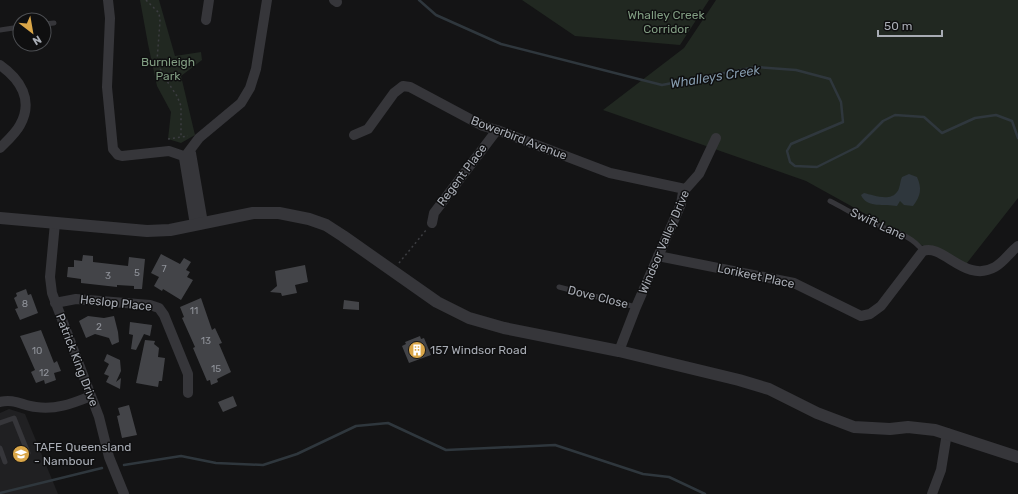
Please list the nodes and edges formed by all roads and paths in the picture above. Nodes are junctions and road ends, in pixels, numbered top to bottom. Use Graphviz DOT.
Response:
graph roads {
  1 [pos="108,0"];
  2 [pos="146,0"];
  3 [pos="209,0"];
  4 [pos="267,0"];
  5 [pos="206,20"];
  6 [pos="12,28"];
  7 [pos="0,30"];
  8 [pos="0,64"];
  9 [pos="497,130"];
  10 [pos="204,133"];
  11 [pos="354,135"];
  12 [pos="180,137"];
  13 [pos="716,138"];
  14 [pos="168,139"];
  15 [pos="0,148"];
  16 [pos="189,155"];
  17 [pos="685,189"];
  18 [pos="830,201"];
  19 [pos="0,218"];
  20 [pos="55,223"];
  21 [pos="432,223"];
  22 [pos="199,224"];
  23 [pos="1018,246"];
  24 [pos="923,251"];
  25 [pos="658,256"];
  26 [pos="398,265"];
  27 [pos="559,287"];
  28 [pos="55,303"];
  29 [pos="636,306"];
  30 [pos="619,351"];
  31 [pos="188,393"];
  32 [pos="91,396"];
  33 [pos="0,402"];
  34 [pos="0,423"];
  35 [pos="947,433"];
  36 [pos="0,448"];
  37 [pos="28,453"];
  38 [pos="1018,457"];
  39 [pos="5,462"];
  40 [pos="124,494"];
  41 [pos="932,494"];
  1 -- 16 [label="street"];
  2 -- 12 [label="path"];
  3 -- 5 [label="street"];
  4 -- 10 [label="street"];
  6 -- 7 [label="lane"];
  8 -- 15 [label="street"];
  9 -- 11 [label="street, Bowerbird Avenue"];
  9 -- 17 [label="street, Bowerbird Avenue"];
  9 -- 21 [label="street, Regent Place"];
  10 -- 12 [label="path"];
  10 -- 16 [label="street"];
  12 -- 14 [label="path"];
  13 -- 17 [label="street, Windsor Valley Drive"];
  16 -- 22 [label="street"];
  17 -- 25 [label="street, Windsor Valley Drive"];
  18 -- 24 [label="lane, Swift Lane"];
  19 -- 20 [label="street"];
  20 -- 22 [label="street"];
  20 -- 28 [label="street, Patrick King Drive"];
  21 -- 26 [label="path"];
  22 -- 30 [label="street"];
  23 -- 24 [label="street"];
  24 -- 25 [label="street, Lorikeet Place"];
  25 -- 29 [label="street, Windsor Valley Drive"];
  27 -- 29 [label="lane, Dove Close"];
  28 -- 31 [label="street, Heslop Place"];
  28 -- 32 [label="street, Patrick King Drive"];
  29 -- 30 [label="street, Windsor Valley Drive"];
  30 -- 35 [label="street"];
  32 -- 33 [label="street"];
  32 -- 40 [label="street, Patrick King Drive"];
  34 -- 37 [label="lane"];
  35 -- 38 [label="street"];
  35 -- 41 [label="street"];
  36 -- 39 [label="lane"];
}
